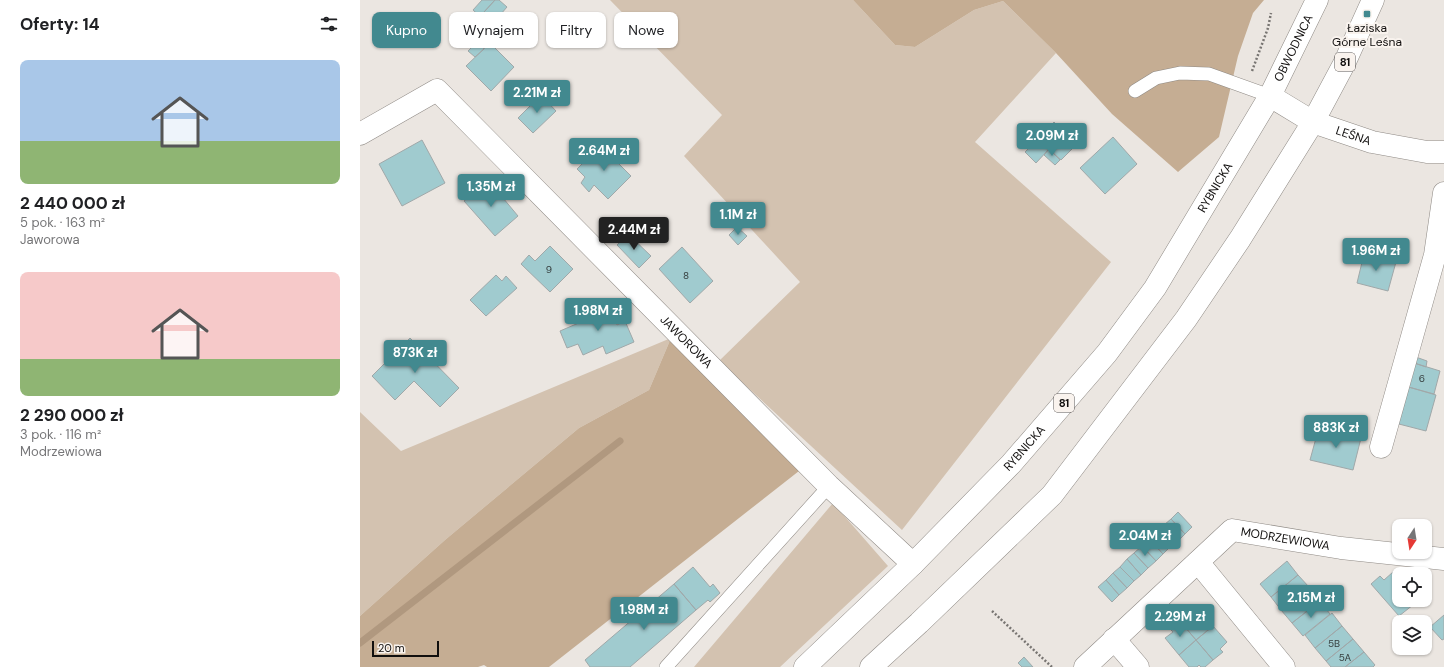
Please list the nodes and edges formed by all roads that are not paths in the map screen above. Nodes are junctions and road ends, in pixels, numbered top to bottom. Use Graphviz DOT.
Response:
graph roads {
  1 [pos="1317,0"];
  2 [pos="1373,0"];
  3 [pos="1135,91"];
  4 [pos="1270,96"];
  5 [pos="1314,122"];
  6 [pos="360,134"];
  7 [pos="1444,152"];
  8 [pos="1444,193"];
  9 [pos="1381,447"];
  10 [pos="829,486"];
  11 [pos="1444,559"];
  12 [pos="1198,562"];
  13 [pos="913,564"];
  14 [pos="1114,640"];
  15 [pos="666,667"];
  16 [pos="805,667"];
  17 [pos="871,667"];
  18 [pos="1085,667"];
  19 [pos="1138,667"];
  20 [pos="1284,667"];
  1 -- 4 [label="street, OBWODNICA / 81"];
  2 -- 5 [label="street, 81"];
  3 -- 4 [label="lane"];
  4 -- 5 [label="street, LEŚNA"];
  4 -- 13 [label="street, RYBNICKA / 81"];
  5 -- 7 [label="street, LEŚNA"];
  5 -- 17 [label="street, 81"];
  6 -- 10 [label="street, JAWOROWA"];
  8 -- 9 [label="street"];
  10 -- 13 [label="street"];
  10 -- 15 [label="lane"];
  11 -- 12 [label="street, MODRZEWIOWA"];
  12 -- 14 [label="street, MODRZEWIOWA"];
  12 -- 20 [label="street"];
  13 -- 16 [label="street, RYBNICKA / 81"];
  14 -- 18 [label="street, MODRZEWIOWA"];
  14 -- 19 [label="street"];
}
